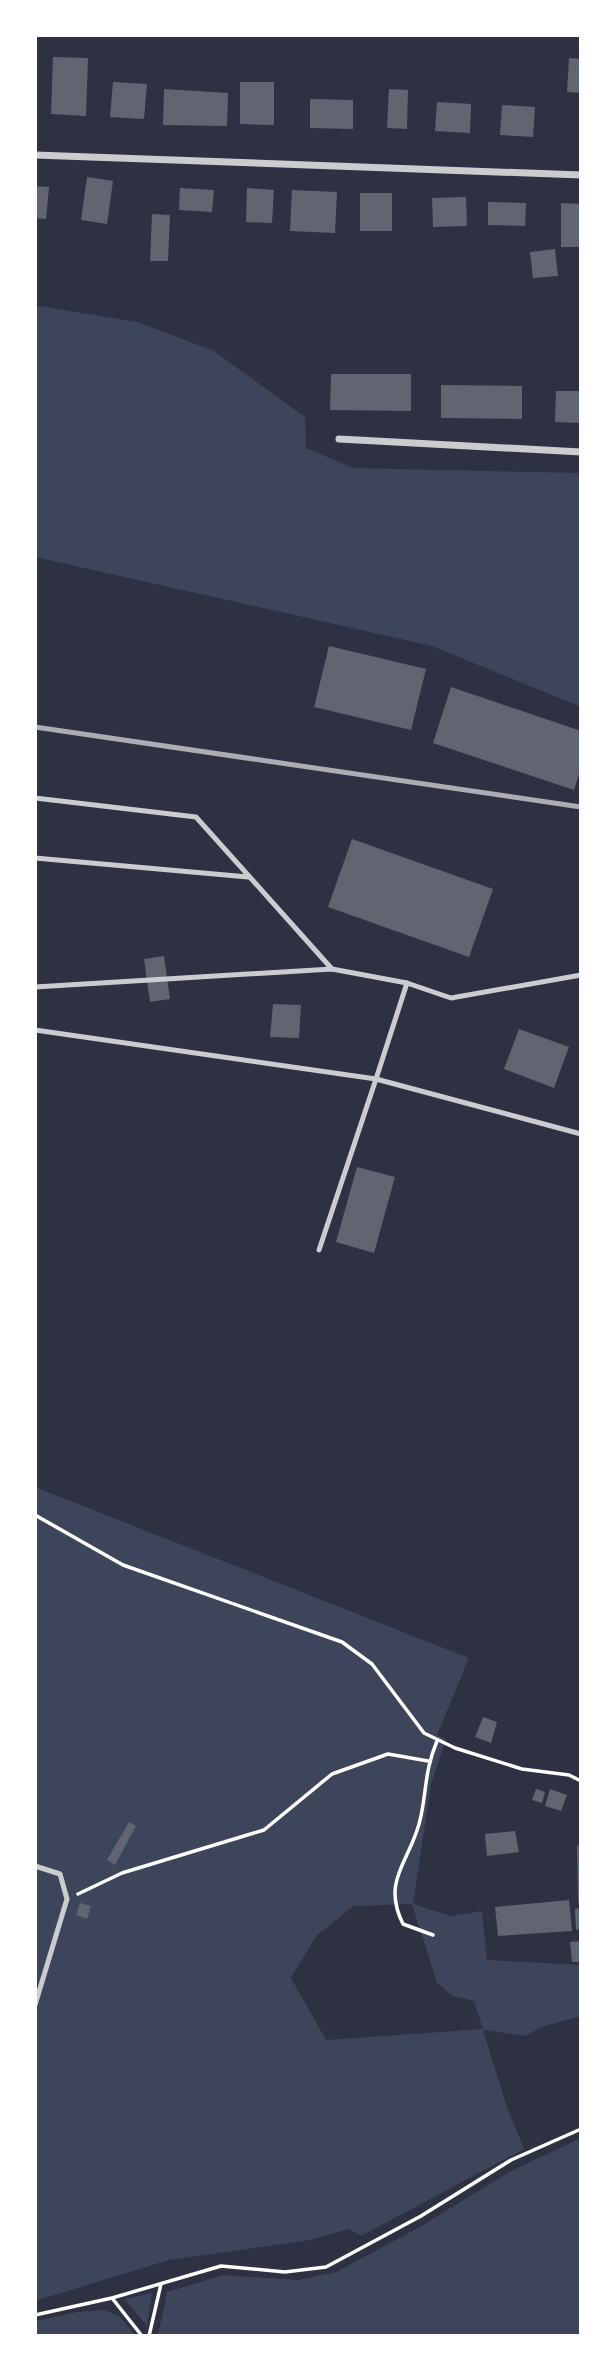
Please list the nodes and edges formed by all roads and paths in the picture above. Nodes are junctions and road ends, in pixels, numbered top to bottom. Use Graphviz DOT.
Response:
graph roads {
  1 [pos="35,155"];
  2 [pos="581,175"];
  3 [pos="339,439"];
  4 [pos="581,452"];
  5 [pos="35,798"];
  6 [pos="35,858"];
  7 [pos="249,877"];
  8 [pos="332,969"];
  9 [pos="581,975"];
  10 [pos="407,983"];
  11 [pos="35,987"];
  12 [pos="35,1030"];
  13 [pos="376,1079"];
  14 [pos="581,1135"];
  15 [pos="319,1250"];
  16 [pos="35,1515"];
  17 [pos="437,1741"];
  18 [pos="428,1761"];
  19 [pos="581,1781"];
  20 [pos="35,1866"];
  21 [pos="67,1899"];
  22 [pos="433,1935"];
  23 [pos="35,2005"];
  24 [pos="581,2129"];
  25 [pos="161,2284"];
  26 [pos="112,2298"];
  27 [pos="35,2315"];
  28 [pos="142,2336"];
  29 [pos="149,2336"];
  1 -- 2 [label="street"];
  3 -- 4 [label="street"];
  5 -- 7 [label="lane"];
  6 -- 7 [label="lane"];
  7 -- 8 [label="lane"];
  8 -- 10 [label="lane"];
  8 -- 11 [label="lane"];
  9 -- 10 [label="lane"];
  10 -- 13 [label="lane"];
  12 -- 13 [label="lane"];
  13 -- 14 [label="lane"];
  13 -- 15 [label="lane"];
  16 -- 17 [label="path"];
  17 -- 18 [label="path"];
  17 -- 19 [label="path"];
  18 -- 21 [label="path"];
  18 -- 22 [label="path"];
  20 -- 21 [label="lane"];
  21 -- 23 [label="lane"];
  24 -- 25 [label="path"];
  25 -- 26 [label="path"];
  25 -- 29 [label="path"];
  26 -- 27 [label="path"];
  26 -- 28 [label="path"];
}
